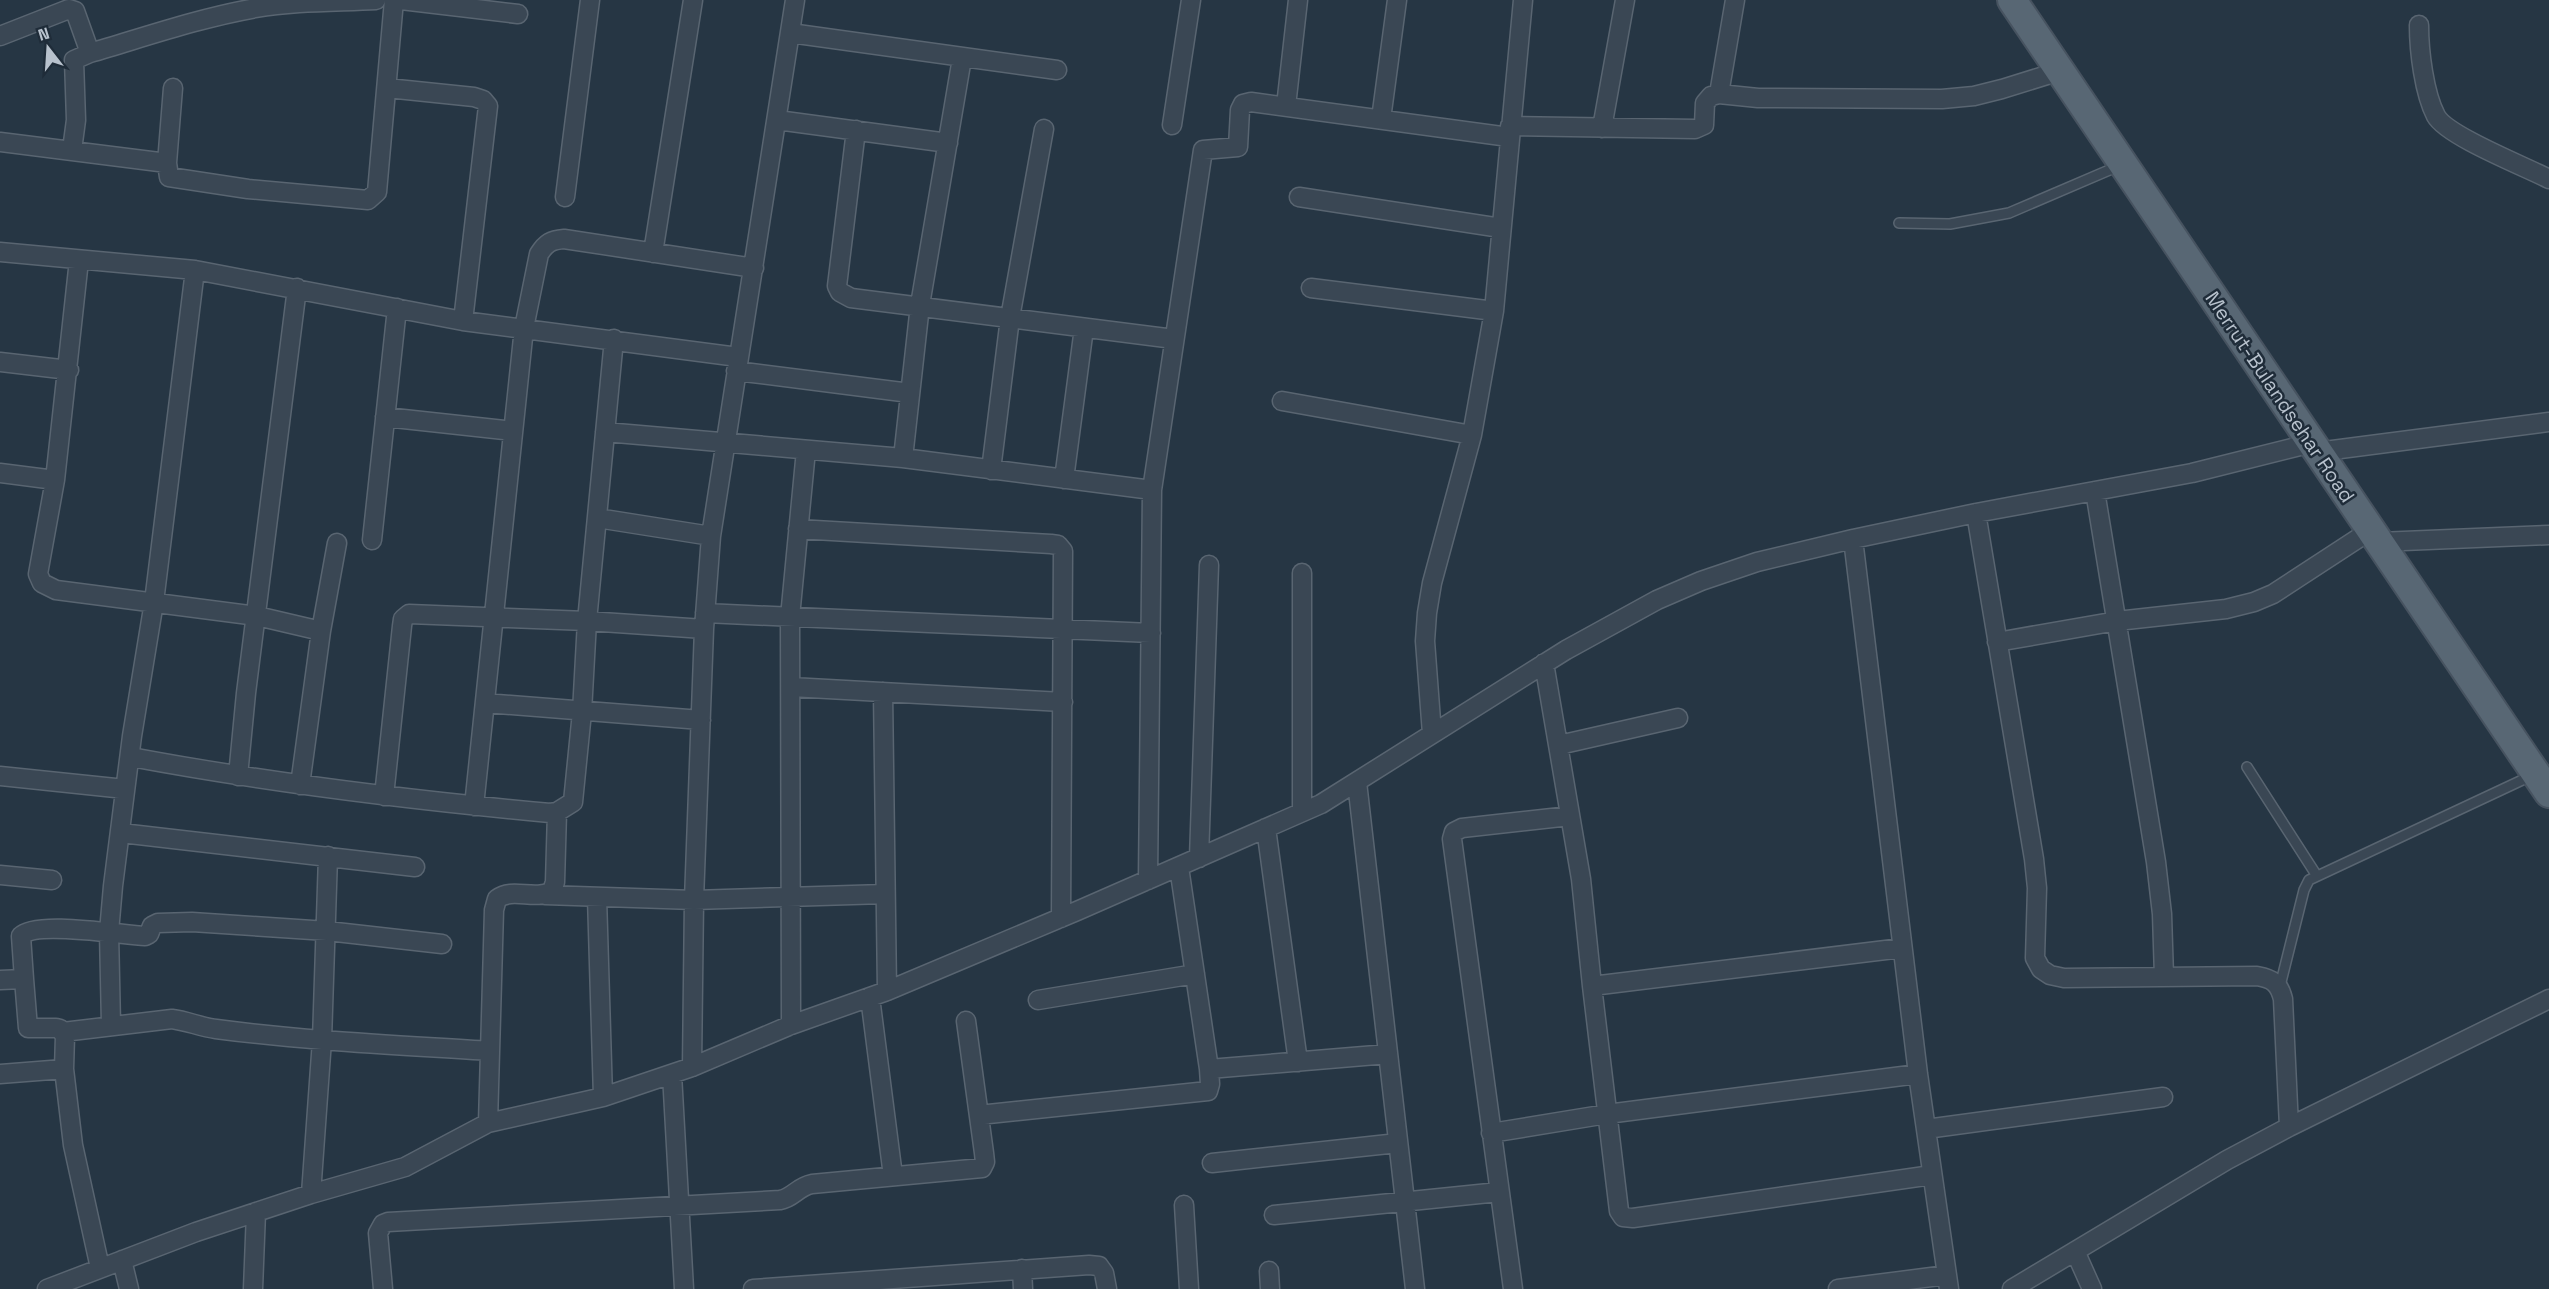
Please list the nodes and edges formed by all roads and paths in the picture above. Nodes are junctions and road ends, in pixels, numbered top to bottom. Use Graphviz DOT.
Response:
graph roads {
  1 [pos="376,0"];
  2 [pos="394,0"];
  3 [pos="401,0"];
  4 [pos="590,0"];
  5 [pos="693,0"];
  6 [pos="795,0"];
  7 [pos="1191,0"];
  8 [pos="1298,0"];
  9 [pos="1396,0"];
  10 [pos="1523,0"];
  11 [pos="1625,0"];
  12 [pos="1735,0"];
  13 [pos="2012,0"];
  14 [pos="518,14"];
  15 [pos="2419,25"];
  16 [pos="790,33"];
  17 [pos="0,36"];
  18 [pos="90,53"];
  19 [pos="962,58"];
  20 [pos="1057,70"];
  21 [pos="2060,71"];
  22 [pos="173,88"];
  23 [pos="387,88"];
  24 [pos="1719,94"];
  25 [pos="1286,106"];
  26 [pos="777,120"];
  27 [pos="1381,120"];
  28 [pos="1172,125"];
  29 [pos="1602,128"];
  30 [pos="1044,129"];
  31 [pos="856,130"];
  32 [pos="1510,132"];
  33 [pos="0,142"];
  34 [pos="948,143"];
  35 [pos="72,150"];
  36 [pos="167,164"];
  37 [pos="2123,164"];
  38 [pos="2549,179"];
  39 [pos="565,197"];
  40 [pos="1299,197"];
  41 [pos="1899,223"];
  42 [pos="1501,228"];
  43 [pos="0,252"];
  44 [pos="653,253"];
  45 [pos="79,260"];
  46 [pos="754,268"];
  47 [pos="195,270"];
  48 [pos="297,288"];
  49 [pos="1311,288"];
  50 [pos="920,305"];
  51 [pos="397,308"];
  52 [pos="1494,311"];
  53 [pos="1010,318"];
  54 [pos="464,321"];
  55 [pos="1084,327"];
  56 [pos="524,328"];
  57 [pos="614,339"];
  58 [pos="1174,339"];
  59 [pos="0,362"];
  60 [pos="737,364"];
  61 [pos="69,370"];
  62 [pos="910,393"];
  63 [pos="1282,401"];
  64 [pos="385,417"];
  65 [pos="2549,422"];
  66 [pos="513,431"];
  67 [pos="606,432"];
  68 [pos="1472,435"];
  69 [pos="724,444"];
  70 [pos="2315,447"];
  71 [pos="806,450"];
  72 [pos="903,458"];
  73 [pos="991,470"];
  74 [pos="0,473"];
  75 [pos="1064,479"];
  76 [pos="55,480"];
  77 [pos="1152,490"];
  78 [pos="2094,492"];
  79 [pos="1976,513"];
  80 [pos="597,518"];
  81 [pos="798,529"];
  82 [pos="711,536"];
  83 [pos="2375,536"];
  84 [pos="2549,536"];
  85 [pos="1853,539"];
  86 [pos="372,540"];
  87 [pos="337,543"];
  88 [pos="1209,565"];
  89 [pos="1302,573"];
  90 [pos="154,602"];
  91 [pos="257,616"];
  92 [pos="790,616"];
  93 [pos="493,618"];
  94 [pos="587,621"];
  95 [pos="705,621"];
  96 [pos="2117,621"];
  97 [pos="1063,629"];
  98 [pos="321,631"];
  99 [pos="1151,633"];
  100 [pos="1997,642"];
  101 [pos="1544,663"];
  102 [pos="791,687"];
  103 [pos="883,692"];
  104 [pos="1063,702"];
  105 [pos="485,703"];
  106 [pos="582,712"];
  107 [pos="1678,718"];
  108 [pos="701,720"];
  109 [pos="1432,734"];
  110 [pos="1558,746"];
  111 [pos="131,757"];
  112 [pos="2247,767"];
  113 [pos="0,776"];
  114 [pos="238,776"];
  115 [pos="1357,782"];
  116 [pos="2543,784"];
  117 [pos="300,785"];
  118 [pos="125,789"];
  119 [pos="384,796"];
  120 [pos="474,806"];
  121 [pos="558,812"];
  122 [pos="1302,812"];
  123 [pos="1570,816"];
  124 [pos="1266,828"];
  125 [pos="121,833"];
  126 [pos="328,856"];
  127 [pos="1199,858"];
  128 [pos="415,867"];
  129 [pos="1179,867"];
  130 [pos="0,875"];
  131 [pos="2317,876"];
  132 [pos="52,880"];
  133 [pos="1148,880"];
  134 [pos="885,894"];
  135 [pos="545,895"];
  136 [pos="597,897"];
  137 [pos="791,898"];
  138 [pos="694,900"];
  139 [pos="1061,918"];
  140 [pos="327,931"];
  141 [pos="109,932"];
  142 [pos="442,944"];
  143 [pos="1902,948"];
  144 [pos="1195,974"];
  145 [pos="2164,977"];
  146 [pos="24,979"];
  147 [pos="0,980"];
  148 [pos="1592,986"];
  149 [pos="2280,986"];
  150 [pos="878,994"];
  151 [pos="2549,999"];
  152 [pos="1038,1000"];
  153 [pos="966,1021"];
  154 [pos="111,1025"];
  155 [pos="791,1025"];
  156 [pos="63,1032"];
  157 [pos="322,1040"];
  158 [pos="490,1051"];
  159 [pos="1388,1054"];
  160 [pos="1298,1062"];
  161 [pos="692,1067"];
  162 [pos="64,1069"];
  163 [pos="1209,1069"];
  164 [pos="0,1074"];
  165 [pos="672,1074"];
  166 [pos="1918,1074"];
  167 [pos="603,1097"];
  168 [pos="2163,1097"];
  169 [pos="1607,1114"];
  170 [pos="979,1115"];
  171 [pos="488,1123"];
  172 [pos="2289,1126"];
  173 [pos="1926,1129"];
  174 [pos="1491,1133"];
  175 [pos="1398,1143"];
  176 [pos="1212,1163"];
  177 [pos="1932,1175"];
  178 [pos="893,1176"];
  179 [pos="1499,1191"];
  180 [pos="311,1194"];
  181 [pos="1406,1203"];
  182 [pos="680,1204"];
  183 [pos="1184,1205"];
  184 [pos="256,1212"];
  185 [pos="1274,1215"];
  186 [pos="2075,1251"];
  187 [pos="122,1260"];
  188 [pos="100,1268"];
  189 [pos="1022,1269"];
  190 [pos="1948,1282"];
  191 [pos="879,1284"];
  192 [pos="47,1289"];
  193 [pos="129,1289"];
  194 [pos="252,1289"];
  195 [pos="383,1289"];
  196 [pos="684,1289"];
  197 [pos="753,1289"];
  198 [pos="1023,1289"];
  199 [pos="1107,1289"];
  200 [pos="1189,1289"];
  201 [pos="1412,1289"];
  202 [pos="1513,1289"];
  203 [pos="1838,1289"];
  204 [pos="2012,1289"];
  205 [pos="2092,1289"];
  1 -- 18 [label="street"];
  2 -- 23 [label="street"];
  3 -- 14 [label="street"];
  4 -- 39 [label="street"];
  5 -- 44 [label="street"];
  6 -- 16 [label="street"];
  7 -- 28 [label="street"];
  8 -- 25 [label="street"];
  9 -- 27 [label="street"];
  10 -- 32 [label="street"];
  11 -- 29 [label="street"];
  12 -- 24 [label="street"];
  13 -- 21 [label="main road, Merrut-Bulandsehar Road"];
  15 -- 38 [label="street"];
  16 -- 19 [label="street"];
  16 -- 26 [label="street"];
  17 -- 18 [label="street"];
  18 -- 35 [label="street"];
  19 -- 20 [label="street"];
  19 -- 34 [label="street"];
  21 -- 24 [label="street"];
  21 -- 37 [label="main road, Merrut-Bulandsehar Road"];
  22 -- 36 [label="street"];
  23 -- 36 [label="street"];
  23 -- 54 [label="street"];
  24 -- 29 [label="street"];
  25 -- 27 [label="street"];
  25 -- 58 [label="street"];
  26 -- 31 [label="street"];
  26 -- 46 [label="street"];
  27 -- 32 [label="street"];
  29 -- 32 [label="street"];
  30 -- 53 [label="street"];
  31 -- 34 [label="street"];
  31 -- 50 [label="street"];
  32 -- 42 [label="street"];
  33 -- 35 [label="street"];
  34 -- 50 [label="street"];
  35 -- 36 [label="street"];
  37 -- 41 [label="lane"];
  37 -- 70 [label="main road, Merrut-Bulandsehar Road"];
  40 -- 42 [label="street"];
  42 -- 52 [label="street"];
  43 -- 45 [label="street"];
  44 -- 46 [label="street"];
  44 -- 56 [label="street"];
  45 -- 47 [label="street"];
  45 -- 61 [label="street"];
  46 -- 60 [label="street"];
  47 -- 48 [label="street"];
  47 -- 90 [label="street"];
  48 -- 51 [label="street"];
  48 -- 91 [label="street"];
  49 -- 52 [label="street"];
  50 -- 53 [label="street"];
  50 -- 62 [label="street"];
  51 -- 54 [label="street"];
  51 -- 64 [label="street"];
  52 -- 68 [label="street"];
  53 -- 55 [label="street"];
  53 -- 73 [label="street"];
  54 -- 56 [label="street"];
  55 -- 58 [label="street"];
  55 -- 75 [label="street"];
  56 -- 57 [label="street"];
  56 -- 66 [label="street"];
  57 -- 60 [label="street"];
  57 -- 67 [label="street"];
  58 -- 77 [label="street"];
  59 -- 61 [label="street"];
  60 -- 62 [label="street"];
  60 -- 69 [label="street"];
  61 -- 76 [label="street"];
  62 -- 72 [label="street"];
  63 -- 68 [label="street"];
  64 -- 66 [label="street"];
  64 -- 86 [label="street"];
  65 -- 70 [label="street"];
  66 -- 93 [label="street"];
  67 -- 69 [label="street"];
  67 -- 80 [label="street"];
  68 -- 109 [label="street"];
  69 -- 71 [label="street"];
  69 -- 82 [label="street"];
  70 -- 78 [label="street"];
  70 -- 83 [label="main road, Merrut-Bulandsehar Road"];
  71 -- 72 [label="street"];
  71 -- 81 [label="street"];
  72 -- 73 [label="street"];
  73 -- 75 [label="street"];
  74 -- 76 [label="street"];
  75 -- 77 [label="street"];
  76 -- 90 [label="street"];
  77 -- 99 [label="street"];
  78 -- 79 [label="street"];
  78 -- 96 [label="street"];
  79 -- 85 [label="street"];
  79 -- 100 [label="street"];
  80 -- 82 [label="street"];
  80 -- 94 [label="street"];
  81 -- 92 [label="street"];
  81 -- 97 [label="street"];
  82 -- 95 [label="street"];
  83 -- 84 [label="street"];
  83 -- 96 [label="street"];
  83 -- 116 [label="main road, Merrut-Bulandsehar Road"];
  85 -- 101 [label="street"];
  85 -- 143 [label="street"];
  87 -- 98 [label="street"];
  88 -- 127 [label="street"];
  89 -- 122 [label="street"];
  90 -- 91 [label="street"];
  90 -- 111 [label="street"];
  91 -- 98 [label="street"];
  91 -- 114 [label="street"];
  92 -- 95 [label="street"];
  92 -- 97 [label="street"];
  92 -- 102 [label="street"];
  93 -- 94 [label="street"];
  93 -- 105 [label="street"];
  93 -- 119 [label="street"];
  94 -- 95 [label="street"];
  94 -- 106 [label="street"];
  95 -- 108 [label="street"];
  96 -- 100 [label="street"];
  96 -- 145 [label="street"];
  97 -- 99 [label="street"];
  97 -- 104 [label="street"];
  98 -- 117 [label="street"];
  99 -- 133 [label="street"];
  100 -- 145 [label="street"];
  101 -- 109 [label="street"];
  101 -- 110 [label="street"];
  102 -- 103 [label="street"];
  102 -- 137 [label="street"];
  103 -- 104 [label="street"];
  103 -- 134 [label="street"];
  104 -- 139 [label="street"];
  105 -- 106 [label="street"];
  105 -- 120 [label="street"];
  106 -- 108 [label="street"];
  106 -- 121 [label="street"];
  107 -- 110 [label="street"];
  108 -- 138 [label="street"];
  109 -- 115 [label="street"];
  110 -- 123 [label="street"];
  111 -- 114 [label="street"];
  111 -- 118 [label="street"];
  112 -- 131 [label="lane"];
  113 -- 118 [label="street"];
  114 -- 117 [label="street"];
  115 -- 122 [label="street"];
  115 -- 159 [label="street"];
  116 -- 131 [label="lane"];
  117 -- 119 [label="street"];
  118 -- 125 [label="street"];
  119 -- 120 [label="street"];
  120 -- 121 [label="street"];
  121 -- 135 [label="street"];
  122 -- 124 [label="street"];
  123 -- 148 [label="street"];
  123 -- 174 [label="street"];
  124 -- 127 [label="street"];
  124 -- 160 [label="street"];
  125 -- 126 [label="street"];
  125 -- 141 [label="street"];
  126 -- 128 [label="street"];
  126 -- 140 [label="street"];
  127 -- 129 [label="street"];
  129 -- 133 [label="street"];
  129 -- 144 [label="street"];
  130 -- 132 [label="street"];
  131 -- 149 [label="lane"];
  133 -- 139 [label="street"];
  134 -- 137 [label="street"];
  134 -- 150 [label="street"];
  135 -- 136 [label="street"];
  135 -- 158 [label="street"];
  136 -- 138 [label="street"];
  136 -- 167 [label="street"];
  137 -- 138 [label="street"];
  137 -- 155 [label="street"];
  138 -- 161 [label="street"];
  139 -- 150 [label="street"];
  140 -- 141 [label="street"];
  140 -- 142 [label="street"];
  140 -- 157 [label="street"];
  141 -- 146 [label="street"];
  141 -- 154 [label="street"];
  143 -- 148 [label="street"];
  143 -- 166 [label="street"];
  144 -- 152 [label="street"];
  144 -- 163 [label="street"];
  145 -- 149 [label="street"];
  146 -- 147 [label="street"];
  146 -- 156 [label="street"];
  148 -- 169 [label="street"];
  149 -- 172 [label="street"];
  150 -- 155 [label="street"];
  150 -- 178 [label="street"];
  151 -- 172 [label="street"];
  153 -- 170 [label="street"];
  154 -- 156 [label="street"];
  154 -- 157 [label="street"];
  155 -- 161 [label="street"];
  156 -- 162 [label="street"];
  157 -- 158 [label="street"];
  157 -- 180 [label="street"];
  158 -- 171 [label="street"];
  159 -- 160 [label="street"];
  159 -- 175 [label="street"];
  160 -- 163 [label="street"];
  161 -- 165 [label="street"];
  162 -- 164 [label="street"];
  162 -- 188 [label="street"];
  163 -- 170 [label="street"];
  165 -- 167 [label="street"];
  165 -- 182 [label="street"];
  166 -- 169 [label="street"];
  166 -- 173 [label="street"];
  167 -- 171 [label="street"];
  168 -- 173 [label="street"];
  169 -- 174 [label="street"];
  169 -- 177 [label="street"];
  170 -- 178 [label="street"];
  171 -- 180 [label="street"];
  172 -- 186 [label="street"];
  173 -- 177 [label="street"];
  174 -- 179 [label="street"];
  175 -- 176 [label="street"];
  175 -- 181 [label="street"];
  177 -- 190 [label="street"];
  178 -- 182 [label="street"];
  179 -- 181 [label="street"];
  179 -- 202 [label="street"];
  180 -- 184 [label="street"];
  181 -- 185 [label="street"];
  181 -- 201 [label="street"];
  182 -- 195 [label="street"];
  182 -- 196 [label="street"];
  183 -- 200 [label="street"];
  184 -- 187 [label="street"];
  184 -- 194 [label="street"];
  186 -- 204 [label="street"];
  186 -- 205 [label="street"];
  187 -- 188 [label="street"];
  187 -- 193 [label="street"];
  188 -- 192 [label="street"];
  189 -- 191 [label="street"];
  189 -- 198 [label="street"];
  189 -- 199 [label="street"];
  190 -- 203 [label="street"];
  191 -- 197 [label="street"];
}
